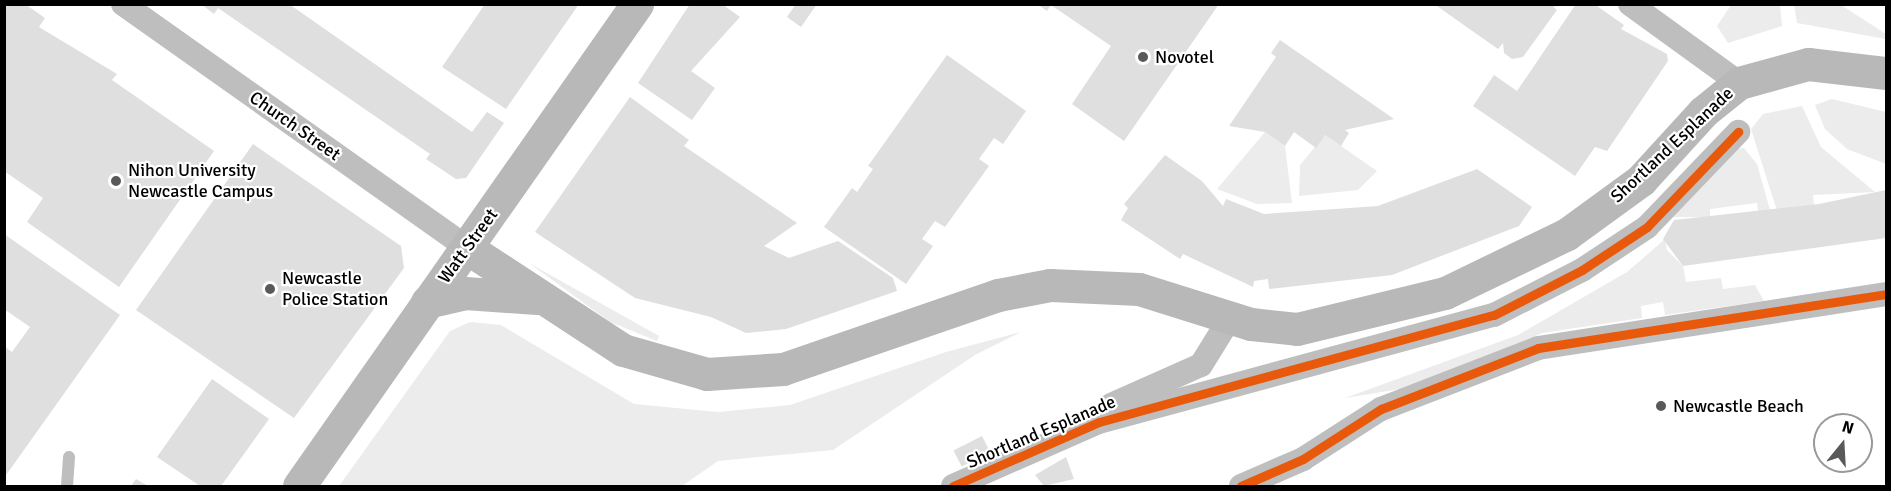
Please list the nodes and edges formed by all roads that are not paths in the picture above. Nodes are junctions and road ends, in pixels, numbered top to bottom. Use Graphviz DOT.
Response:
graph roads {
  1 [pos="123,4"];
  2 [pos="637,4"];
  3 [pos="1630,4"];
  4 [pos="1887,73"];
  5 [pos="1739,83"];
  6 [pos="1738,132"];
  7 [pos="468,248"];
  8 [pos="1887,294"];
  9 [pos="539,298"];
  10 [pos="428,302"];
  11 [pos="1230,318"];
  12 [pos="1045,433"];
  13 [pos="69,457"];
  14 [pos="67,486"];
  15 [pos="299,486"];
  16 [pos="953,486"];
  17 [pos="1241,486"];
  1 -- 7 [label="street, Church Street"];
  2 -- 7 [label="street, Watt Street"];
  3 -- 5 [label="street"];
  4 -- 5 [label="street, Shortland Esplanade"];
  5 -- 11 [label="street, Shortland Esplanade"];
  6 -- 16 [label="street, Shortland Esplanade"];
  7 -- 9 [label="street, Shortland Esplanade"];
  7 -- 10 [label="street, Watt Street"];
  8 -- 17 [label="street"];
  9 -- 10 [label="street, Shortland Esplanade"];
  9 -- 11 [label="street, Shortland Esplanade"];
  10 -- 15 [label="street, Watt Street"];
  11 -- 12 [label="street, Shortland Esplanade"];
  13 -- 14 [label="lane"];
}
